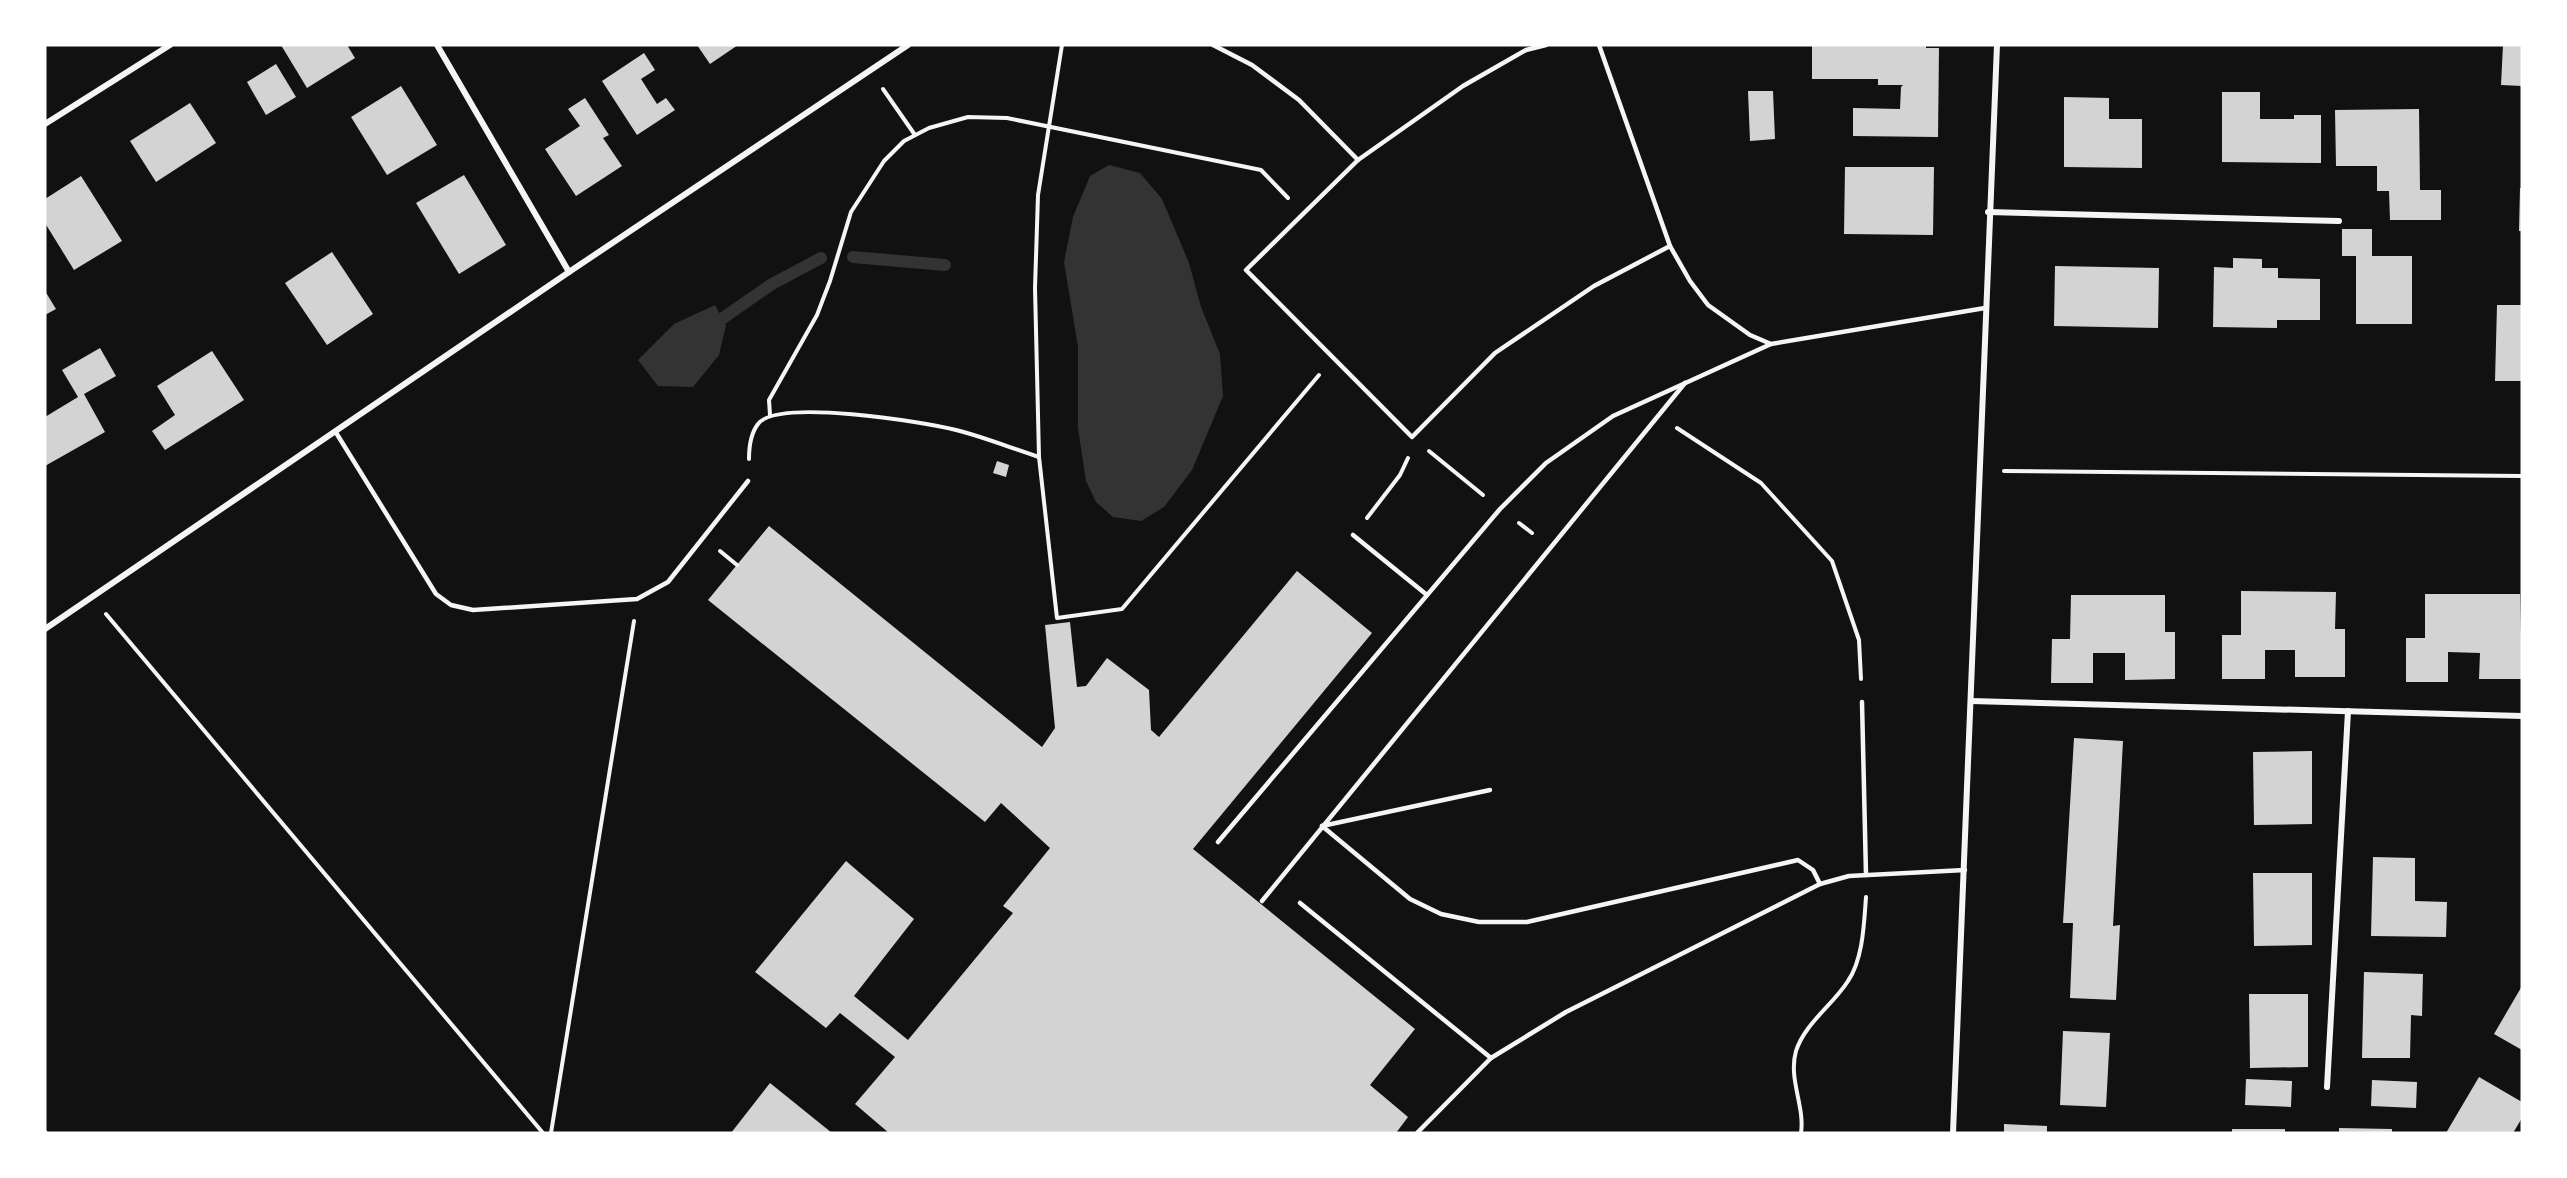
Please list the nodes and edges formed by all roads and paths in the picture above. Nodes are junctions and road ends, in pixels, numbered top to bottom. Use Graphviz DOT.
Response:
graph roads {
  1 [pos="170,45"];
  2 [pos="436,45"];
  3 [pos="908,45"];
  4 [pos="1062,45"];
  5 [pos="1213,45"];
  6 [pos="1546,45"];
  7 [pos="1599,45"];
  8 [pos="1996,45"];
  9 [pos="869,71"];
  10 [pos="45,124"];
  11 [pos="1047,127"];
  12 [pos="915,135"];
  13 [pos="1358,160"];
  14 [pos="1303,212"];
  15 [pos="1988,212"];
  16 [pos="2339,221"];
  17 [pos="1670,246"];
  18 [pos="569,272"];
  19 [pos="1985,308"];
  20 [pos="1771,344"];
  21 [pos="1334,358"];
  22 [pos="1687,381"];
  23 [pos="770,416"];
  24 [pos="1659,416"];
  25 [pos="335,431"];
  26 [pos="1412,436"];
  27 [pos="1039,457"];
  28 [pos="1979,471"];
  29 [pos="2522,476"];
  30 [pos="748,481"];
  31 [pos="1490,500"];
  32 [pos="1522,526"];
  33 [pos="1532,533"];
  34 [pos="1353,535"];
  35 [pos="1427,595"];
  36 [pos="92,598"];
  37 [pos="637,599"];
  38 [pos="45,629"];
  39 [pos="1971,701"];
  40 [pos="1862,702"];
  41 [pos="2348,711"];
  42 [pos="2522,716"];
  43 [pos="1490,790"];
  44 [pos="1322,826"];
  45 [pos="1218,842"];
  46 [pos="1966,870"];
  47 [pos="1866,875"];
  48 [pos="1820,884"];
  49 [pos="1262,901"];
  50 [pos="1300,903"];
  51 [pos="1491,1058"];
  52 [pos="2327,1087"];
  53 [pos="543,1133"];
  54 [pos="551,1133"];
  55 [pos="1417,1133"];
  56 [pos="1801,1133"];
  57 [pos="1953,1133"];
  1 -- 10 [label="street"];
  2 -- 18 [label="street"];
  3 -- 9 [label="street"];
  4 -- 11 [label="path"];
  5 -- 13 [label="lane"];
  6 -- 13 [label="lane"];
  7 -- 17 [label="lane"];
  8 -- 15 [label="street"];
  9 -- 12 [label="path"];
  9 -- 18 [label="street"];
  11 -- 12 [label="path"];
  11 -- 14 [label="path"];
  11 -- 27 [label="path"];
  12 -- 23 [label="path"];
  13 -- 14 [label="lane"];
  14 -- 21 [label="lane"];
  15 -- 16 [label="street"];
  15 -- 19 [label="street"];
  17 -- 20 [label="lane"];
  17 -- 26 [label="lane"];
  18 -- 25 [label="street"];
  19 -- 20 [label="lane"];
  19 -- 28 [label="street"];
  20 -- 22 [label="lane"];
  21 -- 26 [label="lane"];
  21 -- 27 [label="path"];
  22 -- 24 [label="lane"];
  22 -- 35 [label="lane"];
  23 -- 27 [label="path"];
  23 -- 30 [label="path"];
  24 -- 40 [label="path"];
  24 -- 44 [label="lane"];
  25 -- 36 [label="street"];
  25 -- 37 [label="lane"];
  26 -- 31 [label="path"];
  26 -- 34 [label="path"];
  28 -- 29 [label="path"];
  28 -- 39 [label="street"];
  30 -- 37 [label="lane"];
  32 -- 33 [label="path"];
  34 -- 35 [label="lane"];
  35 -- 45 [label="lane"];
  36 -- 38 [label="street"];
  36 -- 53 [label="path"];
  37 -- 54 [label="path"];
  39 -- 41 [label="street"];
  39 -- 46 [label="street"];
  40 -- 47 [label="lane"];
  41 -- 42 [label="street"];
  41 -- 52 [label="street"];
  43 -- 44 [label="lane"];
  44 -- 48 [label="lane"];
  44 -- 49 [label="lane"];
  46 -- 47 [label="lane"];
  46 -- 57 [label="street"];
  47 -- 48 [label="lane"];
  47 -- 56 [label="path"];
  48 -- 51 [label="lane"];
  50 -- 51 [label="lane"];
  51 -- 55 [label="lane"];
}
